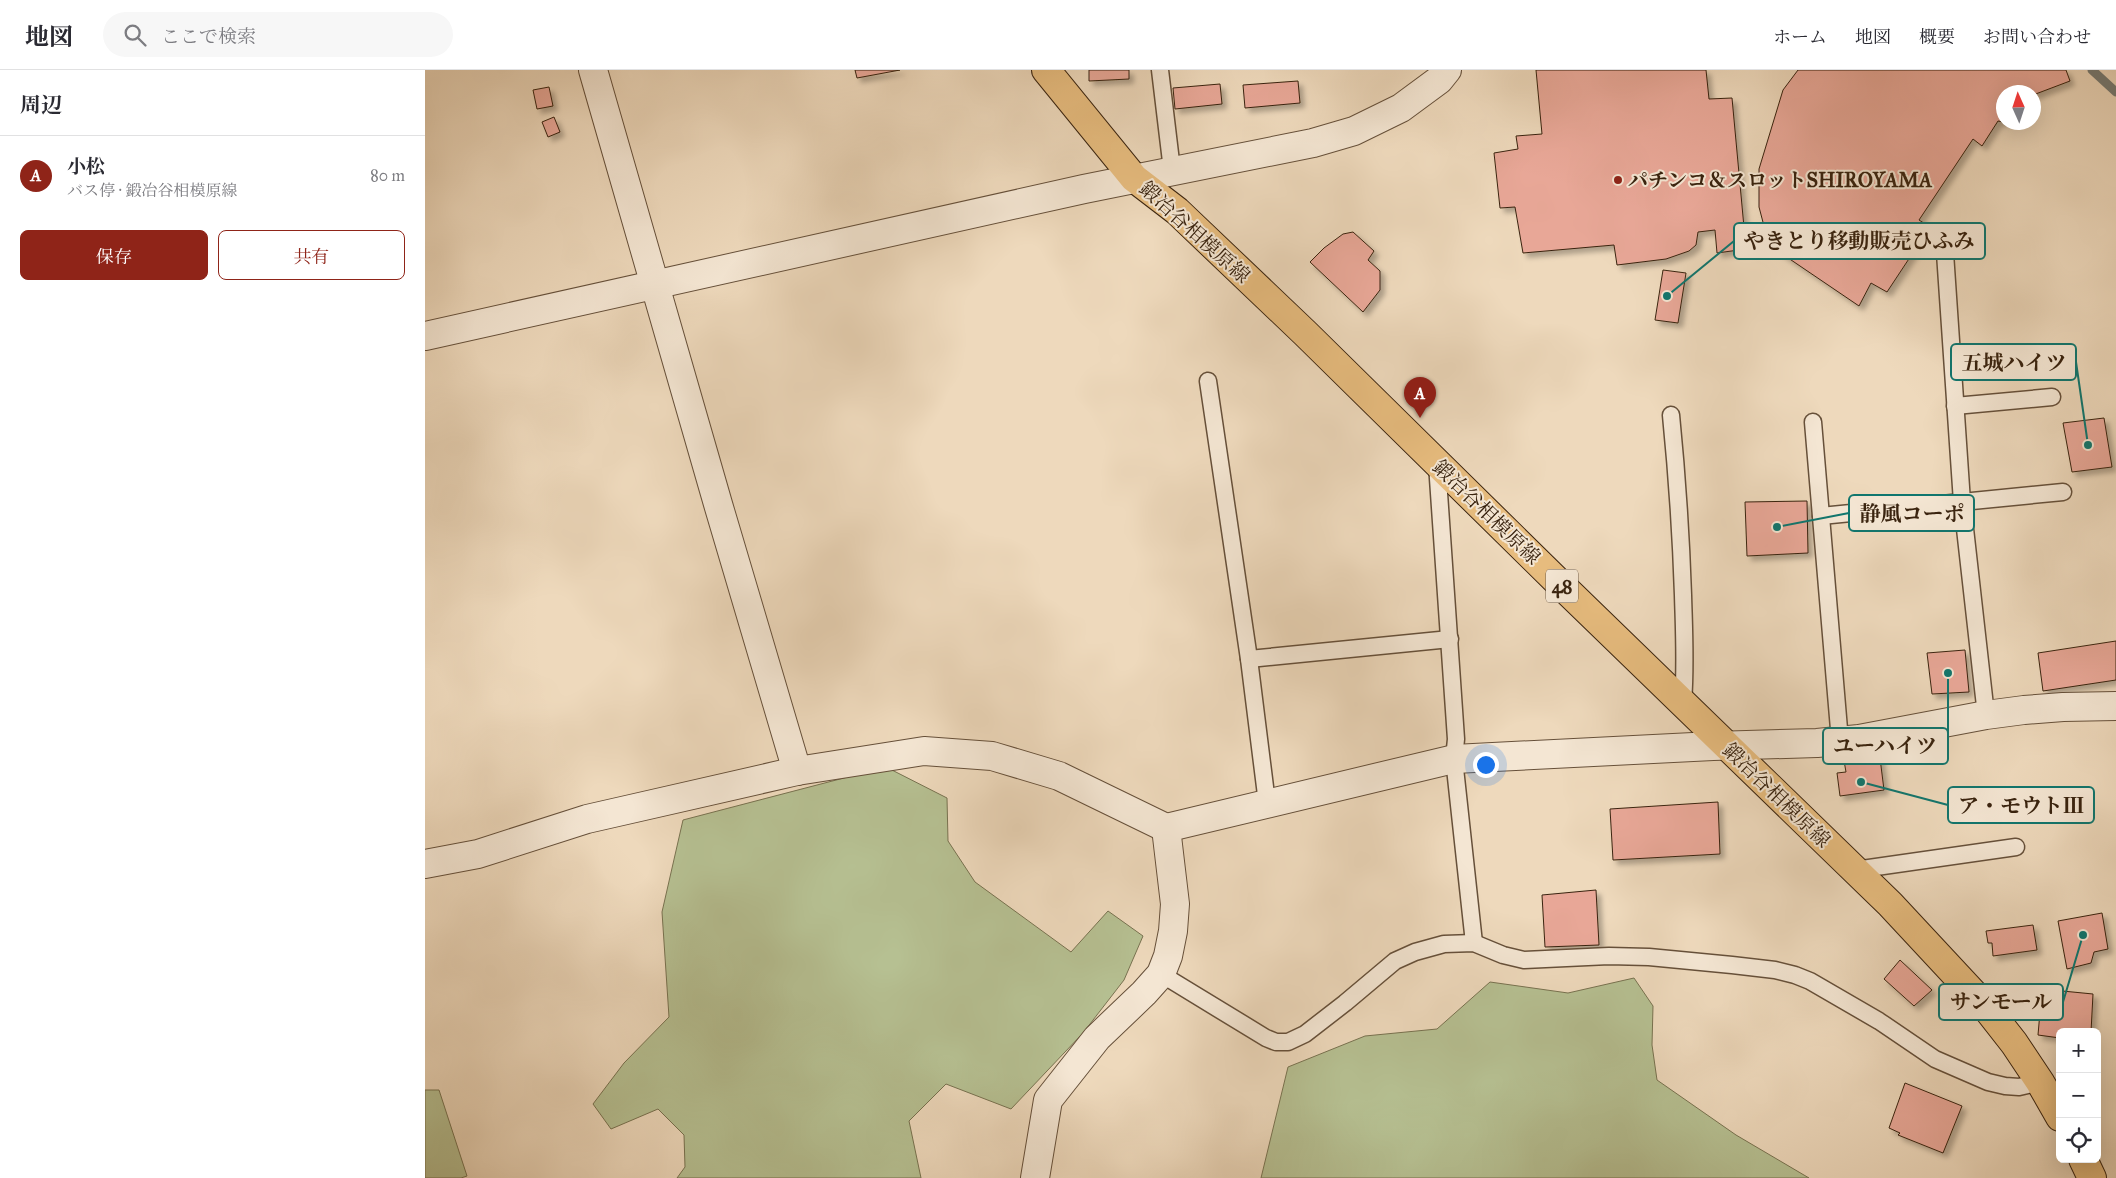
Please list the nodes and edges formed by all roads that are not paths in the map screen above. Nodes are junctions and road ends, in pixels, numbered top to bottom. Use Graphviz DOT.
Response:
graph roads {
  1 [pos="593,70"];
  2 [pos="1046,70"];
  3 [pos="1160,70"];
  4 [pos="1447,70"];
  5 [pos="1172,170"];
  6 [pos="1134,178"];
  7 [pos="1945,253"];
  8 [pos="654,284"];
  9 [pos="425,336"];
  10 [pos="1208,381"];
  11 [pos="2052,397"];
  12 [pos="1955,406"];
  13 [pos="1671,415"];
  14 [pos="1813,422"];
  15 [pos="1437,464"];
  16 [pos="2063,492"];
  17 [pos="1962,502"];
  18 [pos="1821,516"];
  19 [pos="1450,639"];
  20 [pos="1249,659"];
  21 [pos="1683,702"];
  22 [pos="2116,706"];
  23 [pos="1986,715"];
  24 [pos="1840,741"];
  25 [pos="1727,745"];
  26 [pos="1454,759"];
  27 [pos="797,771"];
  28 [pos="1267,803"];
  29 [pos="1166,828"];
  30 [pos="2016,847"];
  31 [pos="425,864"];
  32 [pos="1855,870"];
  33 [pos="1474,944"];
  34 [pos="1161,974"];
  35 [pos="2040,1082"];
  36 [pos="2056,1110"];
  37 [pos="2085,1163"];
  38 [pos="1035,1178"];
  39 [pos="2092,1178"];
  1 -- 8 [label="street"];
  2 -- 6 [label="main road, 鍛冶谷相模原線 / 48"];
  3 -- 5 [label="lane"];
  4 -- 5 [label="street"];
  5 -- 6 [label="street"];
  6 -- 8 [label="street"];
  6 -- 15 [label="main road, 鍛冶谷相模原線 / 48"];
  7 -- 12 [label="lane"];
  8 -- 9 [label="street"];
  8 -- 27 [label="street"];
  10 -- 20 [label="lane"];
  11 -- 12 [label="lane"];
  12 -- 17 [label="lane"];
  13 -- 21 [label="lane"];
  14 -- 18 [label="lane"];
  15 -- 19 [label="lane"];
  15 -- 21 [label="main road, 鍛冶谷相模原線 / 48"];
  16 -- 17 [label="lane"];
  17 -- 18 [label="lane"];
  17 -- 23 [label="lane"];
  18 -- 24 [label="lane"];
  19 -- 20 [label="lane"];
  19 -- 26 [label="lane"];
  20 -- 28 [label="lane"];
  21 -- 25 [label="main road, 鍛冶谷相模原線 / 48"];
  22 -- 23 [label="street"];
  23 -- 24 [label="street"];
  24 -- 25 [label="street"];
  25 -- 26 [label="street"];
  25 -- 32 [label="main road, 鍛冶谷相模原線 / 48"];
  26 -- 28 [label="street"];
  26 -- 33 [label="lane"];
  27 -- 29 [label="street"];
  27 -- 31 [label="street"];
  28 -- 29 [label="street"];
  29 -- 34 [label="street"];
  30 -- 32 [label="lane"];
  32 -- 35 [label="main road, 鍛冶谷相模原線 / 48"];
  33 -- 34 [label="lane"];
  33 -- 35 [label="lane"];
  34 -- 38 [label="street"];
  35 -- 36 [label="main road, 鍛冶谷相模原線 / 48"];
  37 -- 39 [label="main road"];
}
